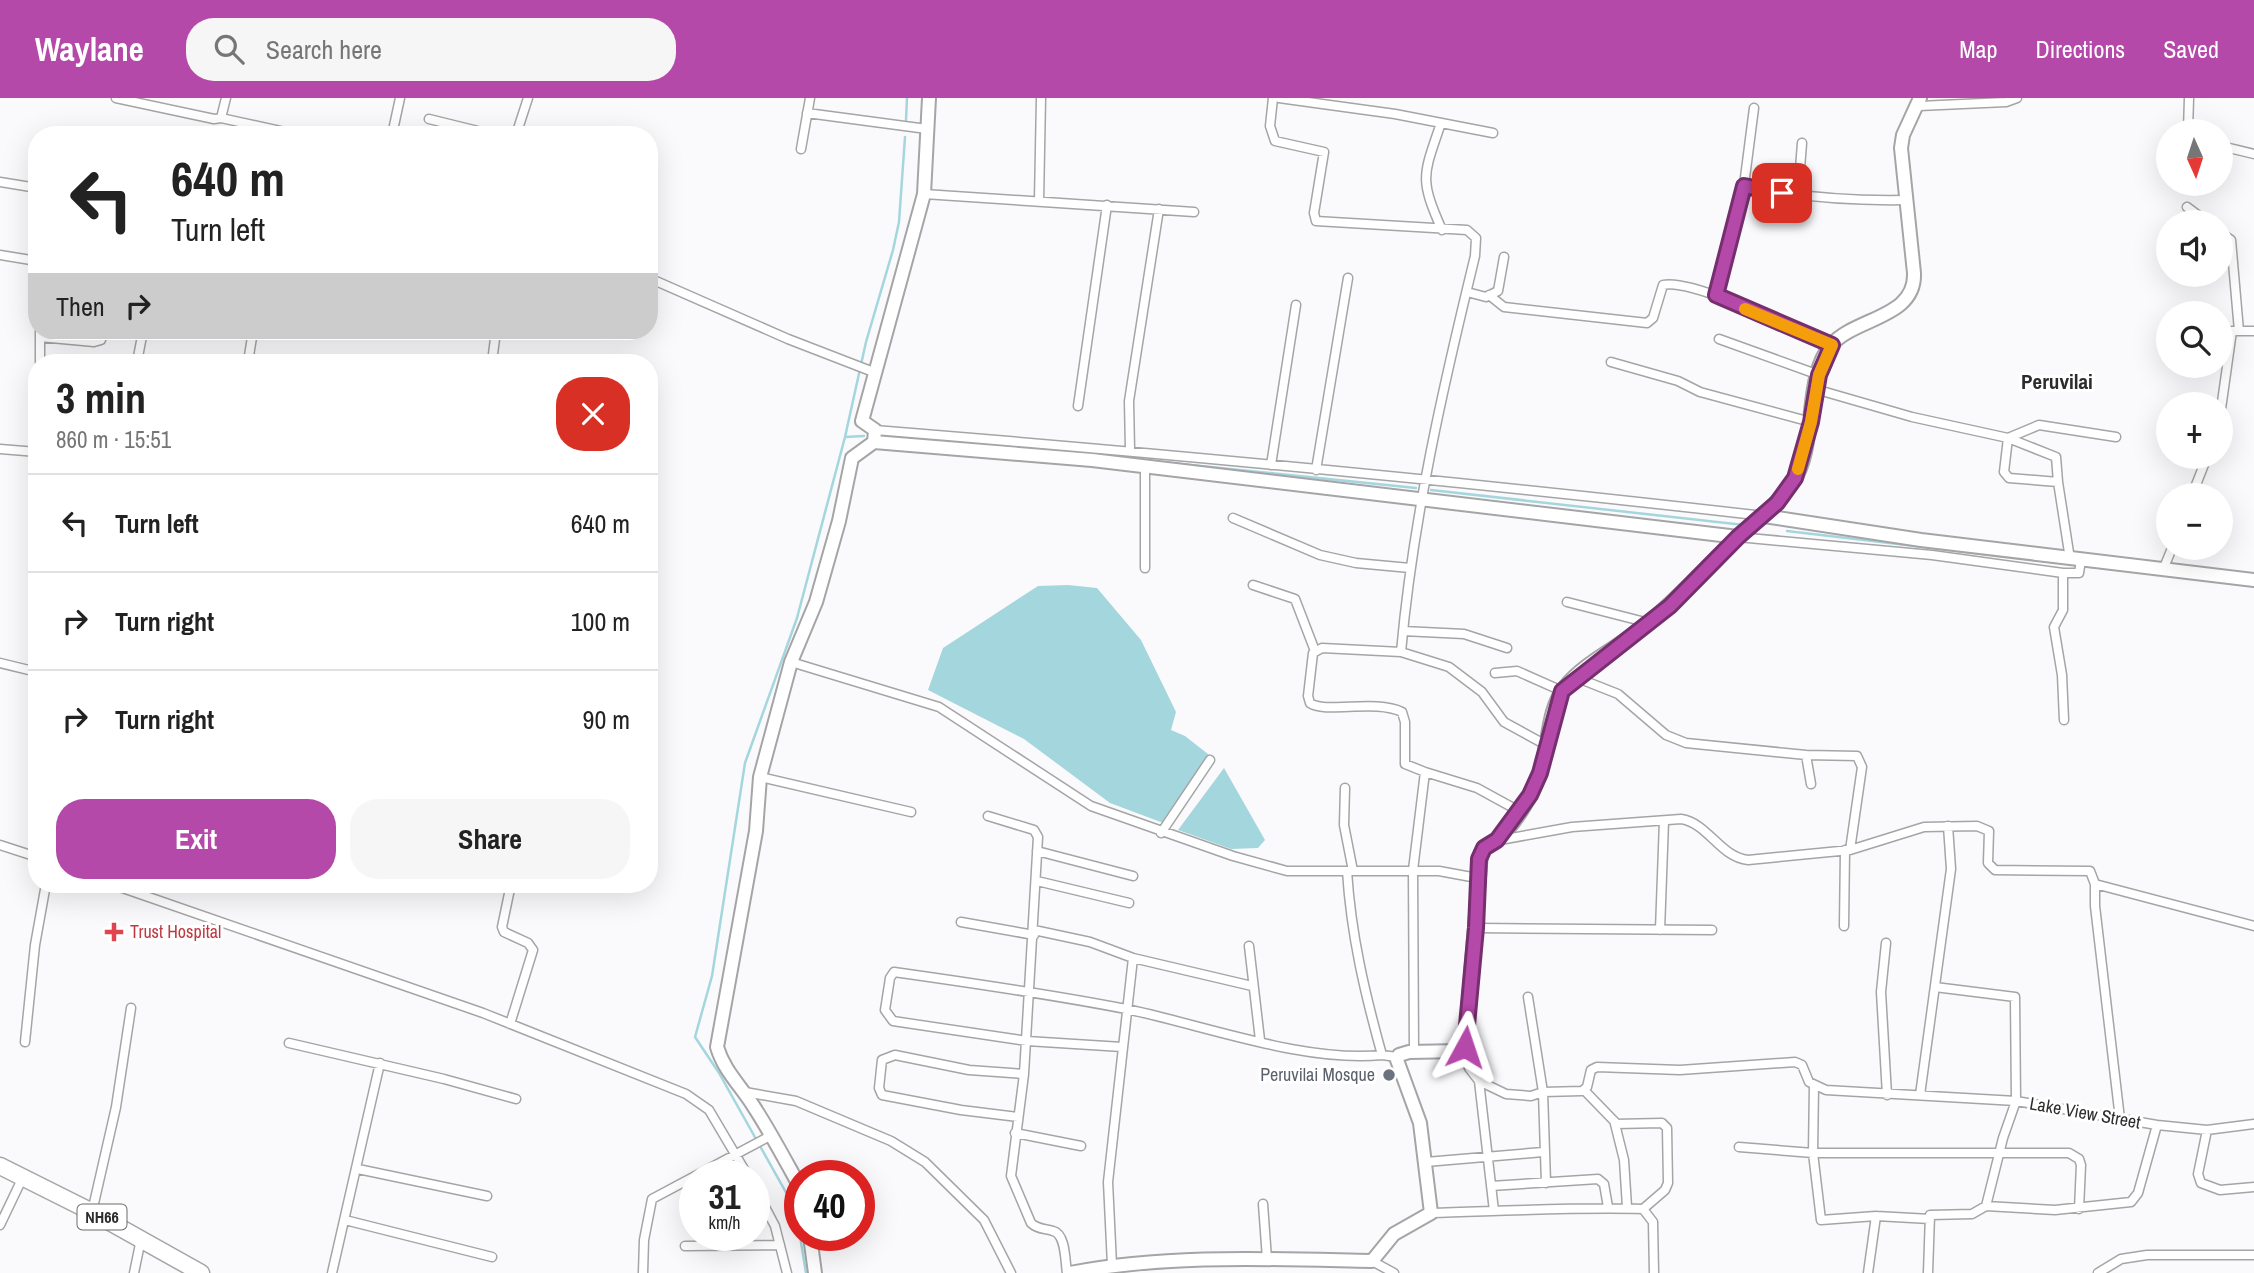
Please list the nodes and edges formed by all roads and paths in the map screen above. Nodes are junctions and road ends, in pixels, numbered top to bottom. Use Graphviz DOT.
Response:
graph roads {
  1 [pos="116,98"];
  2 [pos="226,98"];
  3 [pos="400,98"];
  4 [pos="528,98"];
  5 [pos="810,98"];
  6 [pos="929,98"];
  7 [pos="1041,98"];
  8 [pos="1273,98"];
  9 [pos="1279,98"];
  10 [pos="2017,98"];
  11 [pos="2189,98"];
  12 [pos="1322,101"];
  13 [pos="1919,102"];
  14 [pos="1754,108"];
  15 [pos="807,113"];
  16 [pos="221,118"];
  17 [pos="429,119"];
  18 [pos="2188,119"];
  19 [pos="1441,123"];
  20 [pos="258,126"];
  21 [pos="393,126"];
  22 [pos="457,126"];
  23 [pos="519,126"];
  24 [pos="927,129"];
  25 [pos="1493,133"];
  26 [pos="1802,143"];
  27 [pos="802,149"];
  28 [pos="2233,149"];
  29 [pos="2254,154"];
  30 [pos="0,182"];
  31 [pos="1744,186"];
  32 [pos="28,187"];
  33 [pos="924,194"];
  34 [pos="1798,195"];
  35 [pos="1906,200"];
  36 [pos="1039,201"];
  37 [pos="1107,205"];
  38 [pos="2187,207"];
  39 [pos="1158,209"];
  40 [pos="2191,210"];
  41 [pos="1194,212"];
  42 [pos="1442,230"];
  43 [pos="0,255"];
  44 [pos="1504,257"];
  45 [pos="28,260"];
  46 [pos="2233,263"];
  47 [pos="1348,278"];
  48 [pos="658,282"];
  49 [pos="1466,292"];
  50 [pos="1489,295"];
  51 [pos="1716,295"];
  52 [pos="1296,305"];
  53 [pos="2239,331"];
  54 [pos="2254,331"];
  55 [pos="1719,339"];
  56 [pos="80,340"];
  57 [pos="101,340"];
  58 [pos="1832,345"];
  59 [pos="1611,362"];
  60 [pos="876,373"];
  61 [pos="1819,375"];
  62 [pos="1815,389"];
  63 [pos="2224,392"];
  64 [pos="1078,406"];
  65 [pos="1811,422"];
  66 [pos="875,436"];
  67 [pos="2116,437"];
  68 [pos="2008,438"];
  69 [pos="0,449"];
  70 [pos="1130,450"];
  71 [pos="28,451"];
  72 [pos="1271,465"];
  73 [pos="1145,466"];
  74 [pos="1316,470"];
  75 [pos="1425,477"];
  76 [pos="2057,482"];
  77 [pos="1422,498"];
  78 [pos="1764,516"];
  79 [pos="1233,518"];
  80 [pos="1738,537"];
  81 [pos="2076,559"];
  82 [pos="2167,560"];
  83 [pos="1145,568"];
  84 [pos="1409,568"];
  85 [pos="2163,570"];
  86 [pos="2063,573"];
  87 [pos="2254,580"];
  88 [pos="1253,585"];
  89 [pos="1567,602"];
  90 [pos="1649,623"];
  91 [pos="1403,631"];
  92 [pos="1507,648"];
  93 [pos="1315,650"];
  94 [pos="1401,652"];
  95 [pos="791,662"];
  96 [pos="0,663"];
  97 [pos="28,670"];
  98 [pos="1495,673"];
  99 [pos="1575,677"];
  100 [pos="1562,691"];
  101 [pos="2064,720"];
  102 [pos="1546,745"];
  103 [pos="1807,755"];
  104 [pos="1210,761"];
  105 [pos="1425,772"];
  106 [pos="760,777"];
  107 [pos="1811,784"];
  108 [pos="1345,788"];
  109 [pos="1519,811"];
  110 [pos="911,812"];
  111 [pos="988,816"];
  112 [pos="1664,821"];
  113 [pos="1948,827"];
  114 [pos="1161,833"];
  115 [pos="1497,840"];
  116 [pos="0,845"];
  117 [pos="1848,850"];
  118 [pos="1037,851"];
  119 [pos="28,854"];
  120 [pos="1413,870"];
  121 [pos="1350,871"];
  122 [pos="1133,877"];
  123 [pos="1477,878"];
  124 [pos="1037,881"];
  125 [pos="2095,884"];
  126 [pos="44,893"];
  127 [pos="137,893"];
  128 [pos="509,893"];
  129 [pos="1129,903"];
  130 [pos="961,922"];
  131 [pos="1844,926"];
  132 [pos="2254,926"];
  133 [pos="1476,928"];
  134 [pos="1660,930"];
  135 [pos="1712,930"];
  136 [pos="1034,932"];
  137 [pos="1886,943"];
  138 [pos="1249,946"];
  139 [pos="1133,958"];
  140 [pos="1252,986"];
  141 [pos="1935,987"];
  142 [pos="1028,992"];
  143 [pos="1528,997"];
  144 [pos="131,1008"];
  145 [pos="1126,1009"];
  146 [pos="510,1024"];
  147 [pos="1260,1040"];
  148 [pos="1027,1041"];
  149 [pos="24,1042"];
  150 [pos="289,1043"];
  151 [pos="1122,1047"];
  152 [pos="1464,1049"];
  153 [pos="1414,1052"];
  154 [pos="1382,1055"];
  155 [pos="1397,1057"];
  156 [pos="380,1063"];
  157 [pos="1024,1074"];
  158 [pos="1479,1081"];
  159 [pos="1814,1085"];
  160 [pos="1584,1090"];
  161 [pos="745,1092"];
  162 [pos="1543,1092"];
  163 [pos="1887,1095"];
  164 [pos="1920,1095"];
  165 [pos="516,1099"];
  166 [pos="2016,1101"];
  167 [pos="1018,1117"];
  168 [pos="2120,1119"];
  169 [pos="1616,1123"];
  170 [pos="2254,1124"];
  171 [pos="2157,1125"];
  172 [pos="2207,1130"];
  173 [pos="1015,1133"];
  174 [pos="768,1137"];
  175 [pos="1081,1146"];
  176 [pos="1739,1147"];
  177 [pos="1999,1151"];
  178 [pos="1543,1152"];
  179 [pos="1812,1153"];
  180 [pos="735,1154"];
  181 [pos="1486,1158"];
  182 [pos="739,1160"];
  183 [pos="784,1162"];
  184 [pos="1426,1162"];
  185 [pos="0,1166"];
  186 [pos="358,1169"];
  187 [pos="22,1179"];
  188 [pos="1546,1183"];
  189 [pos="1491,1186"];
  190 [pos="2254,1186"];
  191 [pos="487,1196"];
  192 [pos="1263,1204"];
  193 [pos="1986,1206"];
  194 [pos="1628,1207"];
  195 [pos="1608,1208"];
  196 [pos="1643,1209"];
  197 [pos="2079,1209"];
  198 [pos="1493,1211"];
  199 [pos="92,1212"];
  200 [pos="1431,1213"];
  201 [pos="770,1214"];
  202 [pos="1876,1216"];
  203 [pos="1930,1219"];
  204 [pos="345,1220"];
  205 [pos="0,1225"];
  206 [pos="141,1239"];
  207 [pos="770,1245"];
  208 [pos="780,1245"];
  209 [pos="812,1251"];
  210 [pos="2254,1255"];
  211 [pos="492,1257"];
  212 [pos="1267,1259"];
  213 [pos="1372,1261"];
  214 [pos="1112,1265"];
  215 [pos="1170,1268"];
  216 [pos="2110,1270"];
  217 [pos="134,1273"];
  218 [pos="201,1273"];
  219 [pos="332,1273"];
  220 [pos="643,1273"];
  221 [pos="787,1273"];
  222 [pos="815,1273"];
  223 [pos="1011,1273"];
  224 [pos="1069,1273"];
  225 [pos="1394,1273"];
  226 [pos="1654,1273"];
  227 [pos="1868,1273"];
  228 [pos="1928,1273"];
  229 [pos="2098,1273"];
  1 -- 16 [label="street"];
  2 -- 16 [label="street"];
  3 -- 21 [label="street"];
  4 -- 23 [label="street"];
  5 -- 15 [label="street"];
  6 -- 24 [label="street"];
  7 -- 36 [label="street"];
  8 -- 42 [label="street"];
  9 -- 12 [label="street"];
  10 -- 13 [label="street"];
  11 -- 18 [label="street"];
  12 -- 19 [label="street"];
  13 -- 35 [label="street"];
  14 -- 31 [label="street"];
  15 -- 24 [label="street"];
  15 -- 27 [label="street"];
  16 -- 20 [label="street"];
  17 -- 22 [label="street"];
  19 -- 25 [label="street"];
  19 -- 42 [label="street"];
  24 -- 33 [label="street"];
  26 -- 34 [label="street"];
  28 -- 29 [label="street"];
  30 -- 32 [label="street"];
  31 -- 34 [label="street"];
  31 -- 51 [label="street"];
  33 -- 36 [label="street"];
  33 -- 60 [label="street"];
  34 -- 35 [label="street"];
  35 -- 58 [label="street"];
  36 -- 37 [label="street"];
  37 -- 39 [label="street"];
  37 -- 64 [label="street"];
  38 -- 40 [label="street"];
  39 -- 41 [label="street"];
  39 -- 70 [label="street"];
  42 -- 49 [label="street"];
  43 -- 45 [label="street"];
  44 -- 50 [label="street"];
  46 -- 53 [label="street"];
  47 -- 74 [label="street"];
  48 -- 60 [label="street"];
  49 -- 50 [label="street"];
  49 -- 75 [label="street"];
  50 -- 51 [label="street"];
  51 -- 58 [label="street"];
  52 -- 72 [label="street"];
  53 -- 54 [label="street"];
  53 -- 63 [label="street"];
  55 -- 61 [label="street"];
  56 -- 57 [label="street"];
  58 -- 61 [label="street"];
  59 -- 65 [label="street"];
  60 -- 66 [label="street"];
  61 -- 62 [label="street"];
  62 -- 65 [label="street"];
  62 -- 68 [label="street"];
  65 -- 78 [label="street"];
  66 -- 70 [label="street"];
  66 -- 73 [label="street"];
  66 -- 95 [label="street"];
  67 -- 68 [label="street"];
  68 -- 76 [label="street"];
  68 -- 76 [label="street"];
  69 -- 71 [label="street"];
  70 -- 72 [label="street"];
  72 -- 74 [label="street"];
  73 -- 77 [label="street"];
  73 -- 83 [label="street"];
  74 -- 75 [label="street"];
  75 -- 77 [label="street"];
  75 -- 78 [label="street"];
  76 -- 81 [label="street"];
  77 -- 80 [label="street"];
  77 -- 84 [label="street"];
  78 -- 80 [label="street"];
  78 -- 81 [label="street"];
  79 -- 84 [label="street"];
  80 -- 86 [label="street"];
  80 -- 90 [label="street"];
  81 -- 85 [label="street"];
  81 -- 86 [label="street"];
  82 -- 85 [label="street"];
  84 -- 91 [label="street"];
  85 -- 87 [label="street"];
  86 -- 101 [label="street"];
  88 -- 93 [label="street"];
  89 -- 90 [label="street"];
  90 -- 99 [label="street"];
  91 -- 92 [label="street"];
  91 -- 94 [label="street"];
  93 -- 94 [label="street"];
  93 -- 105 [label="street"];
  94 -- 102 [label="street"];
  95 -- 106 [label="street"];
  95 -- 114 [label="street"];
  96 -- 97 [label="street"];
  98 -- 100 [label="street"];
  99 -- 100 [label="street"];
  99 -- 103 [label="street"];
  100 -- 102 [label="street"];
  102 -- 109 [label="street"];
  103 -- 107 [label="street"];
  103 -- 117 [label="street"];
  104 -- 114 [label="street"];
  105 -- 109 [label="street"];
  105 -- 120 [label="street"];
  106 -- 110 [label="street"];
  106 -- 161 [label="street"];
  108 -- 121 [label="street"];
  109 -- 115 [label="street"];
  111 -- 118 [label="street"];
  112 -- 115 [label="street"];
  112 -- 117 [label="street"];
  112 -- 134 [label="street"];
  113 -- 117 [label="street"];
  113 -- 125 [label="street"];
  113 -- 141 [label="street"];
  114 -- 121 [label="street"];
  115 -- 123 [label="street"];
  116 -- 119 [label="street"];
  117 -- 131 [label="street"];
  118 -- 122 [label="street"];
  118 -- 124 [label="street"];
  120 -- 121 [label="street"];
  120 -- 123 [label="street"];
  120 -- 153 [label="street"];
  121 -- 154 [label="street"];
  123 -- 133 [label="street"];
  124 -- 129 [label="street"];
  124 -- 136 [label="street"];
  125 -- 132 [label="street"];
  125 -- 168 [label="street"];
  126 -- 149 [label="street"];
  127 -- 146 [label="street"];
  128 -- 146 [label="street"];
  130 -- 136 [label="street"];
  133 -- 134 [label="street"];
  133 -- 152 [label="street"];
  134 -- 135 [label="street"];
  136 -- 139 [label="street"];
  136 -- 142 [label="street"];
  137 -- 163 [label="street"];
  138 -- 140 [label="street"];
  139 -- 140 [label="street"];
  139 -- 145 [label="street"];
  140 -- 147 [label="street"];
  141 -- 164 [label="street"];
  141 -- 166 [label="street"];
  142 -- 145 [label="street"];
  142 -- 148 [label="street"];
  142 -- 148 [label="street"];
  143 -- 162 [label="street"];
  144 -- 199 [label="street"];
  145 -- 147 [label="street"];
  145 -- 151 [label="street"];
  146 -- 180 [label="street"];
  147 -- 154 [label="street"];
  148 -- 151 [label="street"];
  148 -- 157 [label="street"];
  150 -- 156 [label="street"];
  151 -- 214 [label="street"];
  152 -- 153 [label="street"];
  152 -- 158 [label="street"];
  153 -- 155 [label="street"];
  154 -- 155 [label="street"];
  155 -- 184 [label="street"];
  156 -- 165 [label="street"];
  156 -- 186 [label="street"];
  157 -- 167 [label="street"];
  157 -- 167 [label="street"];
  158 -- 162 [label="street"];
  158 -- 181 [label="street"];
  159 -- 160 [label="street"];
  159 -- 163 [label="street"];
  159 -- 179 [label="street"];
  160 -- 162 [label="street"];
  160 -- 169 [label="street"];
  161 -- 174 [label="street"];
  161 -- 223 [label="street"];
  162 -- 178 [label="street"];
  163 -- 164 [label="street"];
  164 -- 166 [label="street"];
  166 -- 168 [label="street, Lake View Street"];
  166 -- 177 [label="street, Lake View Street"];
  167 -- 173 [label="street"];
  168 -- 171 [label="street, Lake View Street"];
  169 -- 194 [label="street"];
  169 -- 196 [label="street"];
  170 -- 172 [label="street, Lake View Street"];
  171 -- 172 [label="street, Lake View Street"];
  171 -- 197 [label="street"];
  172 -- 190 [label="street"];
  173 -- 175 [label="street"];
  173 -- 224 [label="street"];
  174 -- 180 [label="street"];
  174 -- 183 [label="street"];
  176 -- 179 [label="street"];
  177 -- 179 [label="street"];
  177 -- 193 [label="street, Lake View Street"];
  177 -- 197 [label="street"];
  178 -- 181 [label="street"];
  178 -- 188 [label="street"];
  179 -- 202 [label="street"];
  180 -- 182 [label="street"];
  180 -- 220 [label="street"];
  181 -- 184 [label="street"];
  181 -- 189 [label="street"];
  184 -- 200 [label="street"];
  185 -- 187 [label="highway, NH66"];
  186 -- 191 [label="street"];
  186 -- 204 [label="street"];
  187 -- 199 [label="highway, NH66"];
  187 -- 205 [label="street"];
  188 -- 189 [label="street"];
  188 -- 195 [label="street"];
  189 -- 198 [label="street"];
  192 -- 212 [label="street"];
  193 -- 197 [label="street"];
  193 -- 203 [label="street"];
  194 -- 195 [label="street"];
  194 -- 196 [label="street"];
  195 -- 198 [label="street"];
  196 -- 226 [label="street"];
  198 -- 200 [label="street"];
  199 -- 206 [label="highway, NH66"];
  200 -- 213 [label="street"];
  201 -- 208 [label="street"];
  202 -- 203 [label="street"];
  202 -- 227 [label="street"];
  203 -- 228 [label="street"];
  204 -- 211 [label="street"];
  204 -- 219 [label="street"];
  206 -- 217 [label="street"];
  206 -- 218 [label="highway, NH66"];
  207 -- 208 [label="street"];
  208 -- 221 [label="street"];
  209 -- 222 [label="street"];
  210 -- 216 [label="street"];
  212 -- 213 [label="street"];
  212 -- 215 [label="street"];
  213 -- 225 [label="street"];
  214 -- 215 [label="street"];
  214 -- 224 [label="street"];
  216 -- 229 [label="street"];
}
